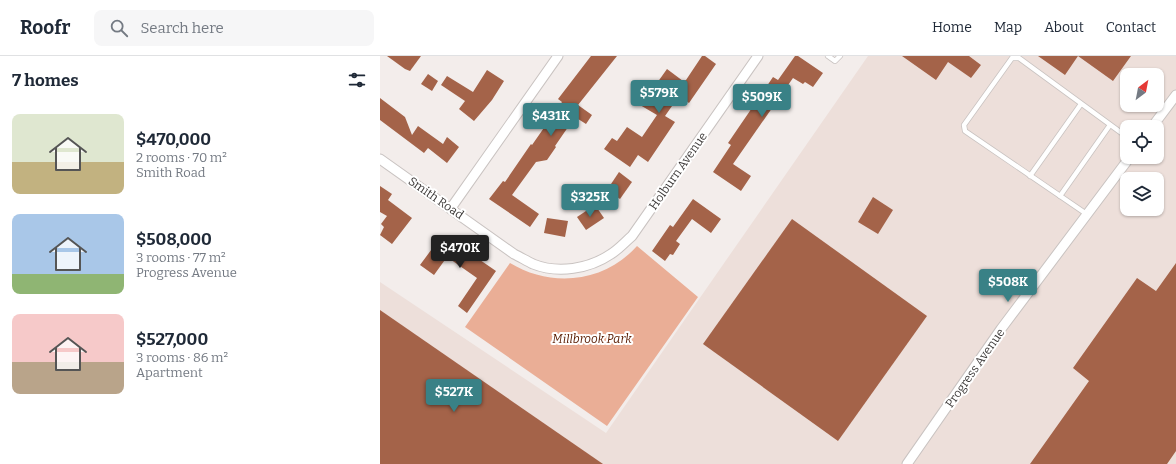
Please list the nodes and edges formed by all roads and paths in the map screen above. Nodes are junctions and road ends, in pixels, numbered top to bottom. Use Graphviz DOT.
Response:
graph roads {
  1 [pos="558,56"];
  2 [pos="758,56"];
  3 [pos="828,56"];
  4 [pos="840,56"];
  5 [pos="1176,95"];
  6 [pos="1081,104"];
  7 [pos="1157,120"];
  8 [pos="1110,125"];
  9 [pos="1120,132"];
  10 [pos="380,159"];
  11 [pos="1125,164"];
  12 [pos="1030,176"];
  13 [pos="1060,196"];
  14 [pos="451,208"];
  15 [pos="1088,215"];
  16 [pos="581,268"];
  17 [pos="907,464"];
  1 -- 14 [label="street"];
  2 -- 16 [label="street, Holburn Avenue"];
  3 -- 4 [label="lane"];
  5 -- 7 [label="street"];
  6 -- 8 [label="lane"];
  6 -- 12 [label="lane"];
  6 -- 12 [label="lane"];
  8 -- 9 [label="lane"];
  8 -- 13 [label="lane"];
  10 -- 14 [label="street, Smith Road"];
  11 -- 15 [label="street, Progress Avenue"];
  12 -- 13 [label="lane"];
  13 -- 15 [label="lane"];
  14 -- 16 [label="street, Smith Road"];
  15 -- 17 [label="street, Progress Avenue"];
}
